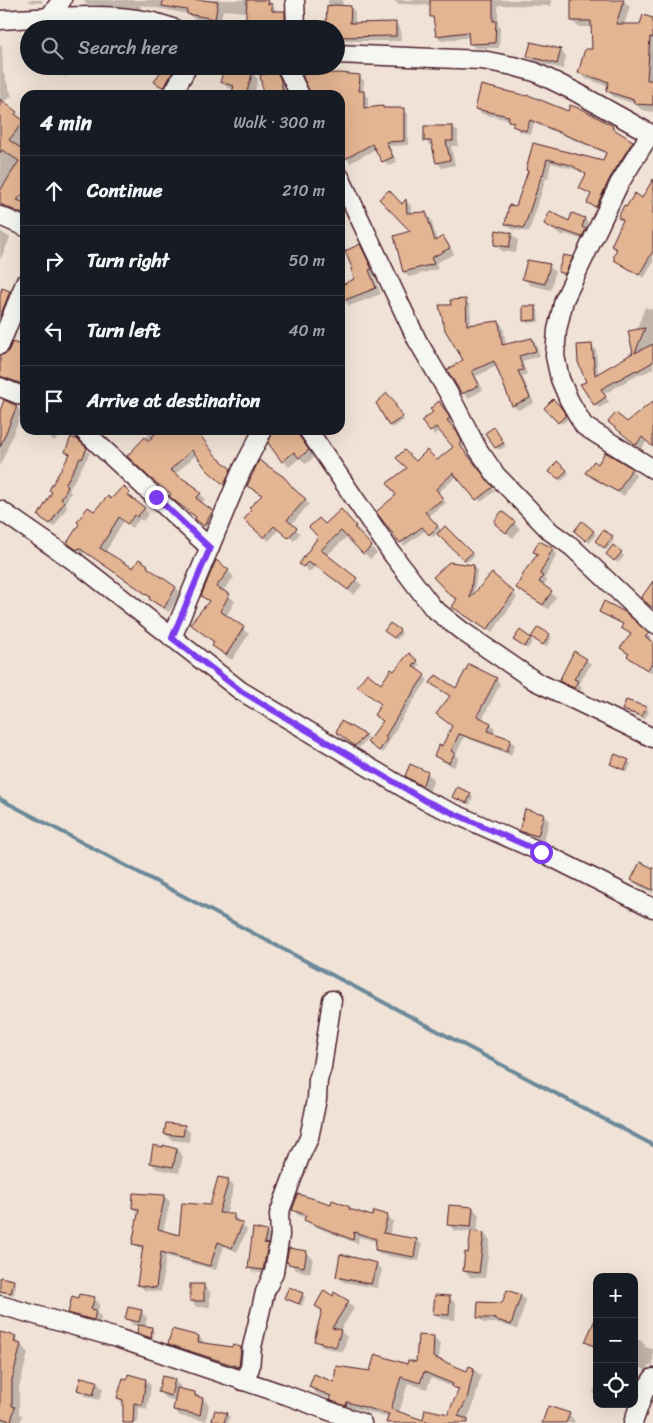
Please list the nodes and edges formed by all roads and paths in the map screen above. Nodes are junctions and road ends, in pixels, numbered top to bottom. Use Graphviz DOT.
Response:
graph roads {
  1 [pos="62,0"];
  2 [pos="296,0"];
  3 [pos="48,18"];
  4 [pos="0,20"];
  5 [pos="147,20"];
  6 [pos="296,20"];
  7 [pos="345,54"];
  8 [pos="183,75"];
  9 [pos="290,75"];
  10 [pos="175,90"];
  11 [pos="298,90"];
  12 [pos="652,134"];
  13 [pos="345,187"];
  14 [pos="0,216"];
  15 [pos="20,225"];
  16 [pos="20,295"];
  17 [pos="0,345"];
  18 [pos="0,387"];
  19 [pos="20,394"];
  20 [pos="88,435"];
  21 [pos="260,435"];
  22 [pos="311,435"];
  23 [pos="653,469"];
  24 [pos="0,510"];
  25 [pos="210,548"];
  26 [pos="653,624"];
  27 [pos="172,638"];
  28 [pos="653,738"];
  29 [pos="653,908"];
  30 [pos="332,1000"];
  31 [pos="0,1304"];
  32 [pos="653,1378"];
  33 [pos="243,1380"];
  34 [pos="362,1423"];
  35 [pos="633,1423"];
  1 -- 3 [label="street"];
  2 -- 6 [label="street"];
  3 -- 4 [label="street"];
  3 -- 5 [label="street"];
  7 -- 12 [label="street"];
  8 -- 10 [label="street"];
  9 -- 11 [label="street"];
  12 -- 23 [label="street"];
  13 -- 26 [label="street"];
  14 -- 15 [label="street"];
  16 -- 17 [label="street"];
  18 -- 19 [label="street"];
  20 -- 25 [label="street"];
  21 -- 25 [label="street"];
  22 -- 28 [label="street"];
  24 -- 27 [label="street"];
  25 -- 27 [label="street"];
  27 -- 29 [label="street"];
  30 -- 33 [label="street"];
  31 -- 33 [label="street"];
  32 -- 35 [label="street"];
  33 -- 34 [label="street"];
}
